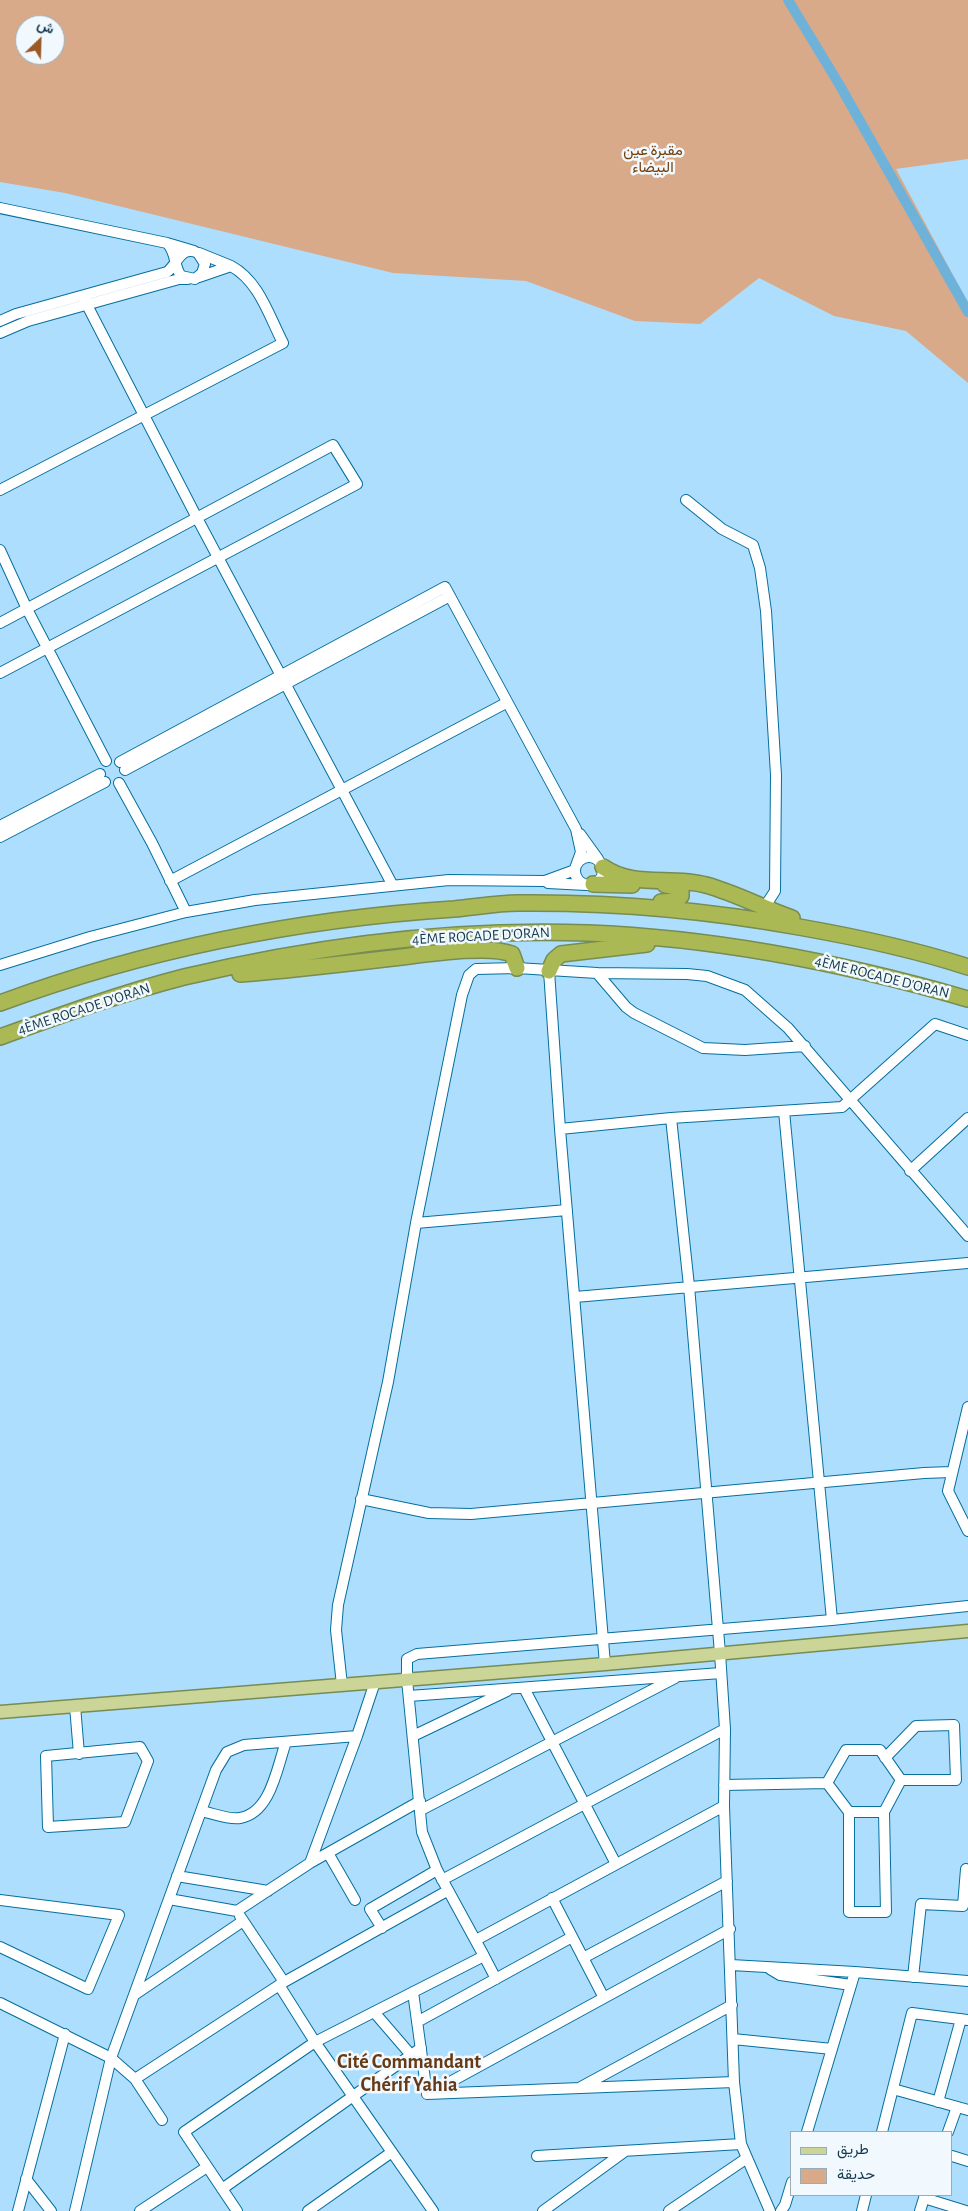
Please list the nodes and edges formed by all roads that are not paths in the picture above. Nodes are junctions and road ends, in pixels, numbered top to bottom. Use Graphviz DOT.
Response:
graph roads {
  1 [pos="0,208"];
  2 [pos="167,244"];
  3 [pos="196,252"];
  4 [pos="176,262"];
  5 [pos="231,266"];
  6 [pos="194,278"];
  7 [pos="86,300"];
  8 [pos="0,322"];
  9 [pos="0,333"];
  10 [pos="143,416"];
  11 [pos="0,490"];
  12 [pos="686,500"];
  13 [pos="197,518"];
  14 [pos="0,550"];
  15 [pos="218,556"];
  16 [pos="27,609"];
  17 [pos="0,623"];
  18 [pos="48,648"];
  19 [pos="0,673"];
  20 [pos="284,680"];
  21 [pos="506,703"];
  22 [pos="106,761"];
  23 [pos="122,766"];
  24 [pos="102,778"];
  25 [pos="119,783"];
  26 [pos="343,791"];
  27 [pos="0,826"];
  28 [pos="576,829"];
  29 [pos="0,836"];
  30 [pos="600,863"];
  31 [pos="576,866"];
  32 [pos="170,881"];
  33 [pos="545,881"];
  34 [pos="392,884"];
  35 [pos="591,884"];
  36 [pos="629,906"];
  37 [pos="764,908"];
  38 [pos="186,912"];
  39 [pos="828,932"];
  40 [pos="685,941"];
  41 [pos="0,965"];
  42 [pos="968,967"];
  43 [pos="517,968"];
  44 [pos="549,971"];
  45 [pos="597,973"];
  46 [pos="184,978"];
  47 [pos="968,999"];
  48 [pos="0,1004"];
  49 [pos="968,1035"];
  50 [pos="0,1036"];
  51 [pos="804,1046"];
  52 [pos="850,1102"];
  53 [pos="784,1111"];
  54 [pos="671,1118"];
  55 [pos="968,1118"];
  56 [pos="560,1128"];
  57 [pos="910,1170"];
  58 [pos="567,1210"];
  59 [pos="416,1223"];
  60 [pos="968,1236"];
  61 [pos="968,1263"];
  62 [pos="800,1278"];
  63 [pos="689,1286"];
  64 [pos="575,1297"];
  65 [pos="968,1407"];
  66 [pos="951,1472"];
  67 [pos="819,1482"];
  68 [pos="706,1493"];
  69 [pos="360,1499"];
  70 [pos="593,1502"];
  71 [pos="968,1531"];
  72 [pos="968,1606"];
  73 [pos="832,1620"];
  74 [pos="717,1629"];
  75 [pos="968,1631"];
  76 [pos="604,1639"];
  77 [pos="720,1653"];
  78 [pos="605,1664"];
  79 [pos="721,1673"];
  80 [pos="679,1676"];
  81 [pos="406,1680"];
  82 [pos="375,1682"];
  83 [pos="342,1685"];
  84 [pos="524,1688"];
  85 [pos="511,1689"];
  86 [pos="409,1696"];
  87 [pos="76,1706"];
  88 [pos="0,1712"];
  89 [pos="724,1729"];
  90 [pos="358,1736"];
  91 [pos="413,1736"];
  92 [pos="286,1742"];
  93 [pos="552,1742"];
  94 [pos="79,1754"];
  95 [pos="885,1758"];
  96 [pos="901,1780"];
  97 [pos="827,1783"];
  98 [pos="724,1785"];
  99 [pos="585,1803"];
  100 [pos="420,1806"];
  101 [pos="724,1806"];
  102 [pos="201,1811"];
  103 [pos="849,1812"];
  104 [pos="884,1812"];
  105 [pos="328,1853"];
  106 [pos="310,1863"];
  107 [pos="616,1864"];
  108 [pos="436,1870"];
  109 [pos="966,1870"];
  110 [pos="177,1876"];
  111 [pos="442,1880"];
  112 [pos="727,1881"];
  113 [pos="268,1891"];
  114 [pos="447,1891"];
  115 [pos="552,1898"];
  116 [pos="169,1899"];
  117 [pos="0,1900"];
  118 [pos="354,1900"];
  119 [pos="236,1911"];
  120 [pos="243,1920"];
  121 [pos="382,1928"];
  122 [pos="730,1929"];
  123 [pos="572,1937"];
  124 [pos="476,1940"];
  125 [pos="0,1947"];
  126 [pos="484,1956"];
  127 [pos="583,1958"];
  128 [pos="731,1965"];
  129 [pos="767,1967"];
  130 [pos="855,1972"];
  131 [pos="914,1976"];
  132 [pos="496,1978"];
  133 [pos="968,1981"];
  134 [pos="281,1983"];
  135 [pos="851,1985"];
  136 [pos="413,1992"];
  137 [pos="134,1995"];
  138 [pos="604,1998"];
  139 [pos="0,2003"];
  140 [pos="732,2005"];
  141 [pos="374,2012"];
  142 [pos="964,2019"];
  143 [pos="417,2022"];
  144 [pos="65,2034"];
  145 [pos="733,2039"];
  146 [pos="315,2042"];
  147 [pos="421,2048"];
  148 [pos="832,2049"];
  149 [pos="411,2055"];
  150 [pos="110,2058"];
  151 [pos="135,2079"];
  152 [pos="734,2082"];
  153 [pos="578,2088"];
  154 [pos="893,2089"];
  155 [pos="427,2094"];
  156 [pos="352,2097"];
  157 [pos="938,2102"];
  158 [pos="957,2107"];
  159 [pos="968,2110"];
  160 [pos="162,2120"];
  161 [pos="807,2131"];
  162 [pos="882,2131"];
  163 [pos="948,2131"];
  164 [pos="741,2144"];
  165 [pos="392,2152"];
  166 [pos="624,2152"];
  167 [pos="538,2156"];
  168 [pos="953,2156"];
  169 [pos="747,2158"];
  170 [pos="968,2161"];
  171 [pos="207,2167"];
  172 [pos="26,2179"];
  173 [pos="222,2189"];
  174 [pos="790,2189"];
  175 [pos="866,2196"];
  176 [pos="925,2196"];
  177 [pos="18,2211"];
  178 [pos="51,2211"];
  179 [pos="75,2211"];
  180 [pos="140,2211"];
  181 [pos="237,2211"];
  182 [pos="308,2211"];
  183 [pos="432,2211"];
  184 [pos="543,2211"];
  185 [pos="669,2211"];
  186 [pos="770,2211"];
  187 [pos="781,2211"];
  188 [pos="862,2211"];
  189 [pos="920,2211"];
  190 [pos="966,2211"];
  1 -- 2 [label="street"];
  2 -- 3 [label="street"];
  2 -- 4 [label="street"];
  3 -- 4 [label="street"];
  3 -- 5 [label="street"];
  3 -- 6 [label="street"];
  4 -- 6 [label="street"];
  4 -- 7 [label="street"];
  5 -- 6 [label="street"];
  5 -- 10 [label="street"];
  6 -- 7 [label="street"];
  7 -- 8 [label="street"];
  7 -- 9 [label="street"];
  7 -- 10 [label="street"];
  10 -- 11 [label="street"];
  10 -- 13 [label="street"];
  12 -- 37 [label="street"];
  13 -- 15 [label="street"];
  13 -- 15 [label="street"];
  13 -- 16 [label="street"];
  14 -- 16 [label="street"];
  15 -- 18 [label="street"];
  15 -- 20 [label="street"];
  16 -- 17 [label="street"];
  16 -- 18 [label="street"];
  18 -- 19 [label="street"];
  18 -- 22 [label="street"];
  20 -- 21 [label="street"];
  20 -- 23 [label="street"];
  20 -- 26 [label="street"];
  21 -- 26 [label="street"];
  21 -- 28 [label="street"];
  22 -- 23 [label="street"];
  22 -- 24 [label="street"];
  23 -- 25 [label="street"];
  24 -- 25 [label="street"];
  24 -- 27 [label="street"];
  24 -- 29 [label="street"];
  25 -- 32 [label="street"];
  26 -- 32 [label="street"];
  26 -- 34 [label="street"];
  28 -- 30 [label="street"];
  28 -- 31 [label="street"];
  30 -- 31 [label="street"];
  30 -- 35 [label="street"];
  30 -- 37 [label="highway"];
  31 -- 33 [label="street"];
  31 -- 35 [label="street"];
  32 -- 38 [label="street"];
  33 -- 34 [label="street"];
  33 -- 35 [label="street"];
  34 -- 38 [label="street"];
  35 -- 36 [label="highway"];
  36 -- 39 [label="highway, 4ÈME ROCADE D'ORAN"];
  36 -- 48 [label="highway, 4ÈME ROCADE D'ORAN"];
  37 -- 39 [label="highway"];
  38 -- 41 [label="street"];
  39 -- 42 [label="highway, 4ÈME ROCADE D'ORAN"];
  40 -- 44 [label="highway"];
  40 -- 46 [label="highway, 4ÈME ROCADE D'ORAN"];
  40 -- 47 [label="highway, 4ÈME ROCADE D'ORAN"];
  43 -- 44 [label="street"];
  43 -- 46 [label="highway"];
  43 -- 59 [label="street"];
  44 -- 45 [label="street"];
  44 -- 56 [label="street"];
  45 -- 51 [label="street"];
  45 -- 51 [label="street"];
  46 -- 50 [label="highway, 4ÈME ROCADE D'ORAN"];
  49 -- 52 [label="street"];
  51 -- 52 [label="street"];
  52 -- 53 [label="street"];
  52 -- 57 [label="street"];
  53 -- 54 [label="street"];
  53 -- 62 [label="street"];
  54 -- 56 [label="street"];
  54 -- 63 [label="street"];
  55 -- 57 [label="street"];
  56 -- 58 [label="street"];
  57 -- 60 [label="street"];
  58 -- 59 [label="street"];
  58 -- 64 [label="street"];
  59 -- 69 [label="street"];
  61 -- 62 [label="street"];
  62 -- 63 [label="street"];
  62 -- 67 [label="street"];
  63 -- 64 [label="street"];
  63 -- 68 [label="street"];
  64 -- 70 [label="street"];
  65 -- 66 [label="street"];
  66 -- 67 [label="street"];
  66 -- 71 [label="street"];
  67 -- 68 [label="street"];
  67 -- 73 [label="street"];
  68 -- 70 [label="street"];
  68 -- 74 [label="street"];
  69 -- 70 [label="street"];
  69 -- 83 [label="street"];
  70 -- 76 [label="street"];
  72 -- 73 [label="street"];
  73 -- 74 [label="street"];
  74 -- 76 [label="street"];
  74 -- 77 [label="street"];
  75 -- 77 [label="main road"];
  76 -- 78 [label="street"];
  76 -- 81 [label="street"];
  77 -- 78 [label="main road"];
  77 -- 79 [label="street"];
  78 -- 81 [label="main road"];
  79 -- 80 [label="street"];
  79 -- 89 [label="street"];
  80 -- 84 [label="street"];
  80 -- 93 [label="street"];
  81 -- 82 [label="main road"];
  81 -- 86 [label="street"];
  82 -- 83 [label="main road"];
  82 -- 90 [label="street"];
  83 -- 87 [label="main road"];
  84 -- 85 [label="street"];
  84 -- 93 [label="street"];
  85 -- 86 [label="street"];
  85 -- 91 [label="street"];
  86 -- 91 [label="street"];
  87 -- 88 [label="main road"];
  87 -- 94 [label="street"];
  89 -- 98 [label="street"];
  89 -- 99 [label="street"];
  90 -- 92 [label="street"];
  90 -- 106 [label="street"];
  91 -- 100 [label="street"];
  92 -- 102 [label="street"];
  92 -- 102 [label="street"];
  93 -- 99 [label="street"];
  93 -- 100 [label="street"];
  94 -- 94 [label="street"];
  95 -- 96 [label="street"];
  95 -- 96 [label="street"];
  95 -- 97 [label="street"];
  96 -- 104 [label="street"];
  97 -- 98 [label="street"];
  97 -- 103 [label="street"];
  98 -- 101 [label="street"];
  99 -- 107 [label="street"];
  99 -- 111 [label="street"];
  100 -- 105 [label="street"];
  100 -- 108 [label="street"];
  101 -- 107 [label="street"];
  101 -- 112 [label="street"];
  102 -- 110 [label="street"];
  103 -- 104 [label="street"];
  103 -- 104 [label="street"];
  105 -- 106 [label="street"];
  105 -- 118 [label="street"];
  106 -- 113 [label="street"];
  107 -- 115 [label="street"];
  108 -- 111 [label="street"];
  108 -- 121 [label="street"];
  109 -- 131 [label="street"];
  110 -- 113 [label="street"];
  110 -- 116 [label="street"];
  111 -- 114 [label="street"];
  112 -- 122 [label="street"];
  112 -- 127 [label="street"];
  113 -- 119 [label="street"];
  114 -- 121 [label="street"];
  114 -- 124 [label="street"];
  115 -- 123 [label="street"];
  115 -- 124 [label="street"];
  116 -- 119 [label="street"];
  116 -- 137 [label="street"];
  117 -- 125 [label="street"];
  119 -- 120 [label="street"];
  120 -- 134 [label="street"];
  120 -- 137 [label="street"];
  121 -- 134 [label="street"];
  122 -- 128 [label="street"];
  122 -- 138 [label="street"];
  123 -- 127 [label="street"];
  123 -- 132 [label="street"];
  124 -- 126 [label="street"];
  126 -- 132 [label="street"];
  126 -- 136 [label="street"];
  127 -- 138 [label="street"];
  128 -- 129 [label="street"];
  128 -- 140 [label="street"];
  129 -- 130 [label="street"];
  129 -- 135 [label="street"];
  130 -- 131 [label="street"];
  130 -- 135 [label="street"];
  131 -- 133 [label="street"];
  132 -- 143 [label="street"];
  134 -- 146 [label="street"];
  134 -- 151 [label="street"];
  135 -- 148 [label="street"];
  136 -- 141 [label="street"];
  136 -- 143 [label="street"];
  137 -- 150 [label="street"];
  138 -- 155 [label="street"];
  139 -- 144 [label="street"];
  140 -- 145 [label="street"];
  140 -- 153 [label="street"];
  141 -- 146 [label="street"];
  141 -- 149 [label="street"];
  142 -- 154 [label="street"];
  142 -- 157 [label="street"];
  143 -- 147 [label="street"];
  144 -- 150 [label="street"];
  144 -- 172 [label="street"];
  145 -- 148 [label="street"];
  145 -- 152 [label="street"];
  146 -- 156 [label="street"];
  146 -- 171 [label="street"];
  147 -- 149 [label="street"];
  147 -- 155 [label="street"];
  148 -- 161 [label="street"];
  149 -- 156 [label="street"];
  150 -- 151 [label="street"];
  150 -- 179 [label="street"];
  151 -- 160 [label="street"];
  152 -- 153 [label="street"];
  152 -- 164 [label="street"];
  153 -- 155 [label="street"];
  154 -- 157 [label="street"];
  154 -- 162 [label="street"];
  156 -- 165 [label="street"];
  156 -- 173 [label="street"];
  157 -- 158 [label="street"];
  158 -- 159 [label="street"];
  158 -- 163 [label="street"];
  164 -- 166 [label="street"];
  164 -- 169 [label="street"];
  165 -- 182 [label="street"];
  165 -- 183 [label="street"];
  166 -- 167 [label="street"];
  166 -- 184 [label="street"];
  168 -- 170 [label="street"];
  169 -- 185 [label="street"];
  169 -- 186 [label="street"];
  171 -- 173 [label="street"];
  171 -- 180 [label="street"];
  172 -- 177 [label="street"];
  172 -- 178 [label="street"];
  173 -- 181 [label="street"];
  174 -- 187 [label="street"];
  175 -- 188 [label="street"];
  176 -- 189 [label="street"];
  176 -- 190 [label="street"];
}
